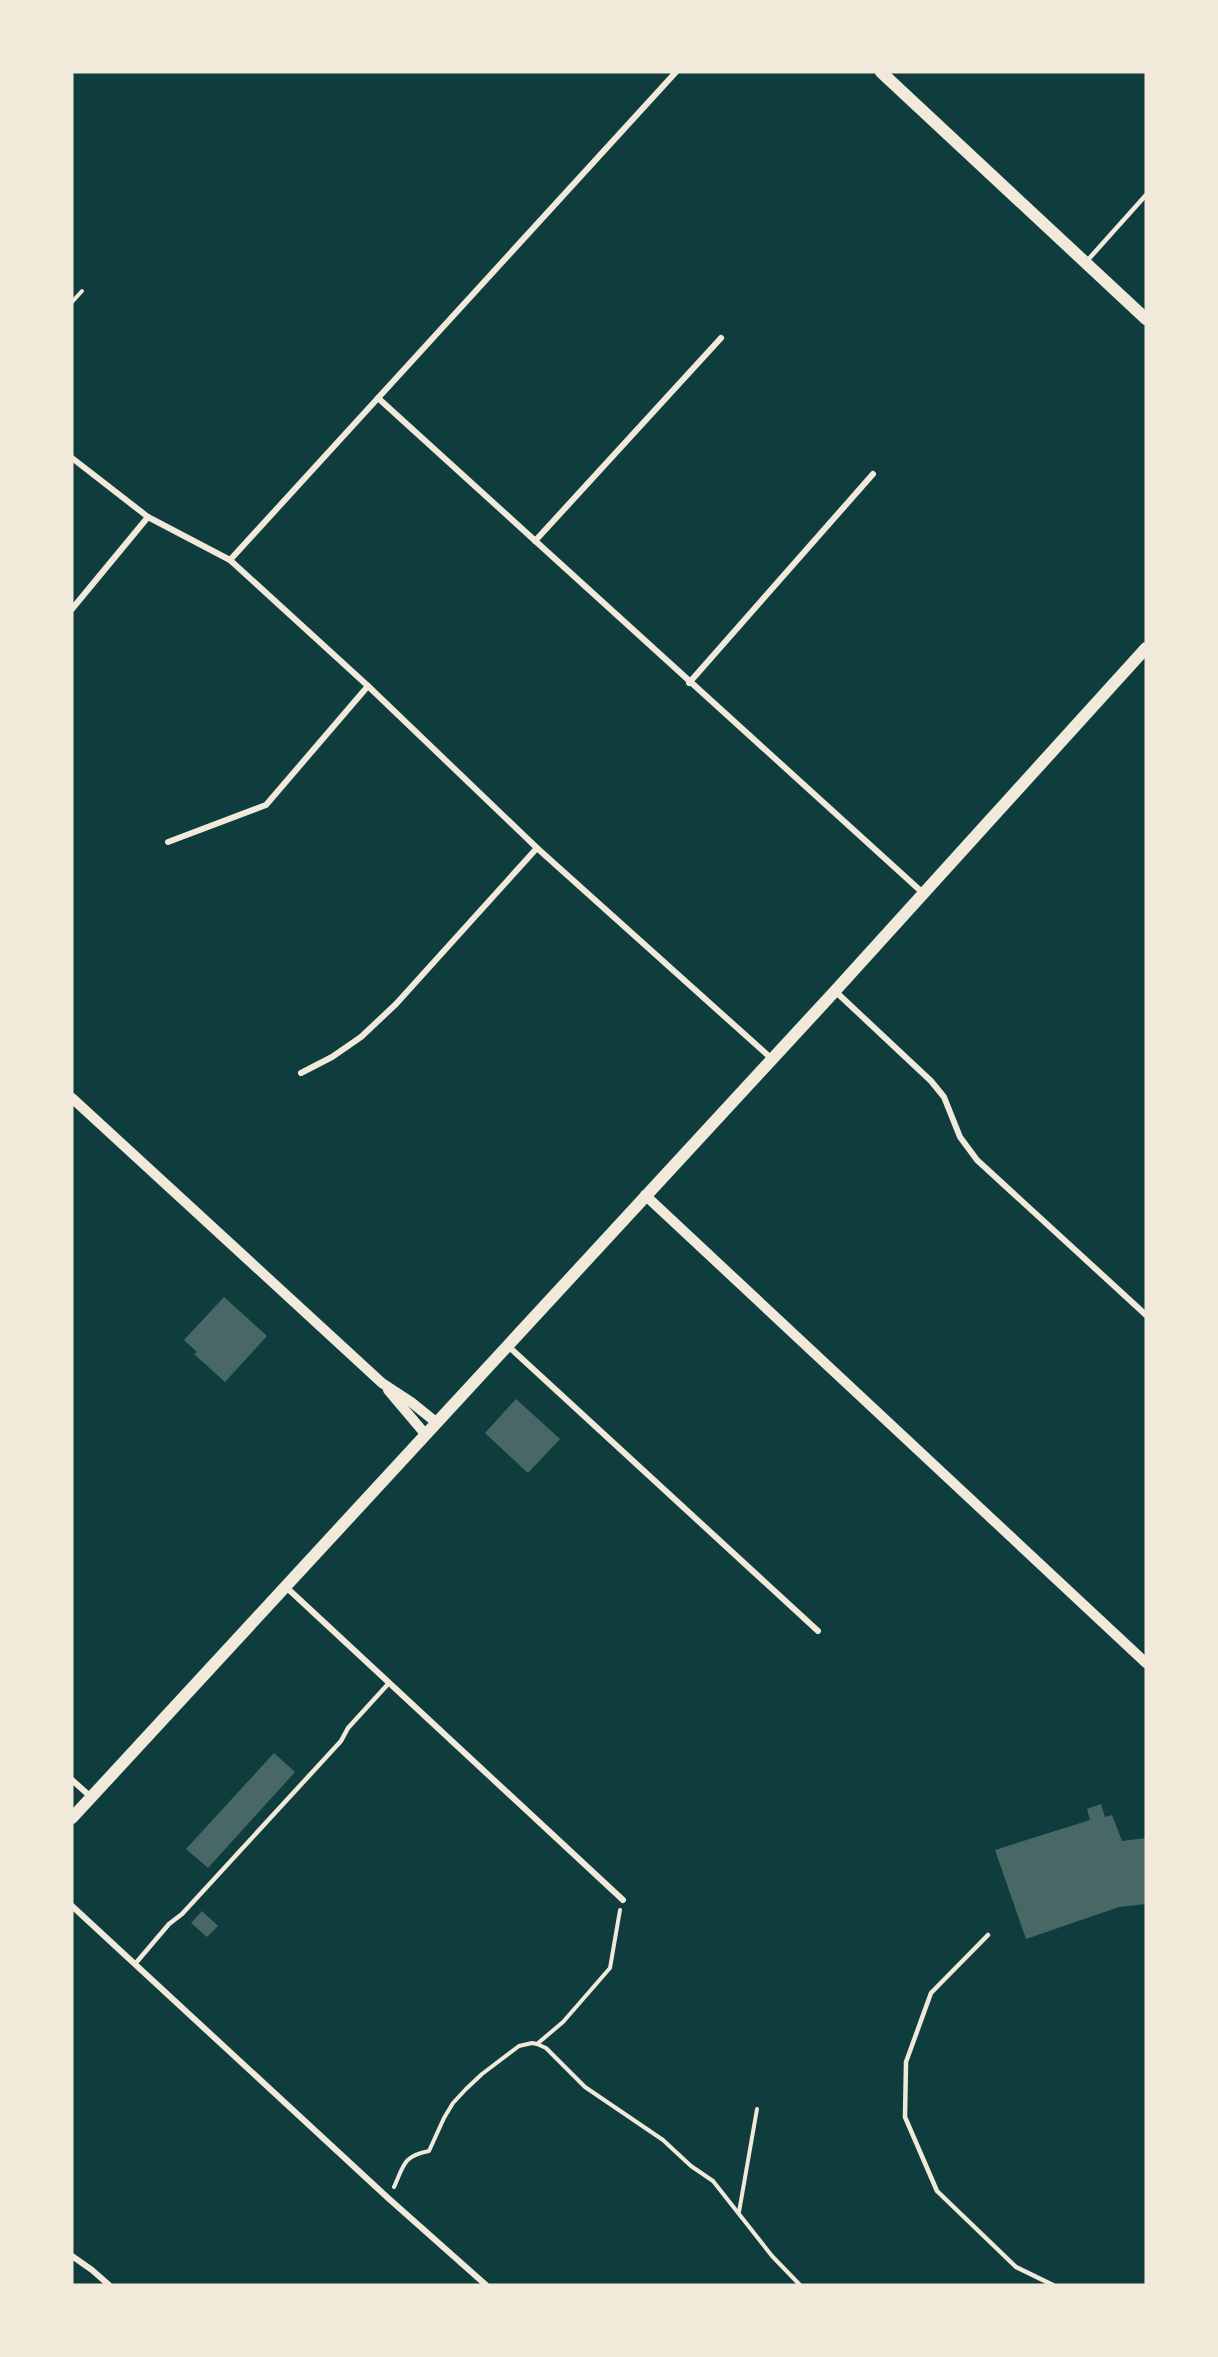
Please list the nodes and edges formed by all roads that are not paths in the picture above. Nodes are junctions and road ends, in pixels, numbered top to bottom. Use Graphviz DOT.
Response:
graph roads {
  1 [pos="676,72"];
  2 [pos="881,72"];
  3 [pos="1146,195"];
  4 [pos="1085,262"];
  5 [pos="1146,319"];
  6 [pos="721,338"];
  7 [pos="378,398"];
  8 [pos="72,458"];
  9 [pos="873,474"];
  10 [pos="148,517"];
  11 [pos="535,541"];
  12 [pos="230,560"];
  13 [pos="72,609"];
  14 [pos="1146,648"];
  15 [pos="689,682"];
  16 [pos="368,686"];
  17 [pos="168,842"];
  18 [pos="537,848"];
  19 [pos="923,893"];
  20 [pos="835,991"];
  21 [pos="771,1059"];
  22 [pos="301,1072"];
  23 [pos="72,1098"];
  24 [pos="645,1195"];
  25 [pos="1146,1315"];
  26 [pos="508,1346"];
  27 [pos="382,1383"];
  28 [pos="437,1423"];
  29 [pos="426,1435"];
  30 [pos="286,1587"];
  31 [pos="818,1631"];
  32 [pos="1146,1663"];
  33 [pos="388,1683"];
  34 [pos="72,1780"];
  35 [pos="91,1797"];
  36 [pos="72,1818"];
  37 [pos="623,1900"];
  38 [pos="72,1906"];
  39 [pos="988,1935"];
  40 [pos="135,1964"];
  41 [pos="72,2256"];
  42 [pos="109,2285"];
  43 [pos="486,2285"];
  44 [pos="1053,2285"];
  1 -- 7 [label="street"];
  2 -- 4 [label="main road"];
  3 -- 4 [label="lane"];
  4 -- 5 [label="main road"];
  6 -- 11 [label="street"];
  7 -- 11 [label="street"];
  7 -- 12 [label="street"];
  8 -- 10 [label="street"];
  9 -- 15 [label="street"];
  10 -- 12 [label="street"];
  10 -- 13 [label="street"];
  11 -- 15 [label="street"];
  12 -- 16 [label="street"];
  14 -- 19 [label="main road"];
  15 -- 19 [label="street"];
  16 -- 17 [label="street"];
  16 -- 18 [label="street"];
  18 -- 21 [label="street"];
  18 -- 22 [label="street"];
  19 -- 20 [label="main road"];
  20 -- 21 [label="main road"];
  20 -- 25 [label="street"];
  21 -- 24 [label="main road"];
  23 -- 27 [label="street"];
  24 -- 26 [label="main road"];
  24 -- 32 [label="street"];
  26 -- 28 [label="main road"];
  26 -- 31 [label="street"];
  27 -- 28 [label="street"];
  27 -- 29 [label="street"];
  28 -- 29 [label="main road"];
  29 -- 30 [label="main road"];
  30 -- 33 [label="street"];
  30 -- 35 [label="main road"];
  33 -- 37 [label="street"];
  33 -- 40 [label="lane"];
  34 -- 35 [label="street"];
  35 -- 36 [label="main road"];
  38 -- 40 [label="street"];
  39 -- 44 [label="lane"];
  40 -- 43 [label="street"];
  41 -- 42 [label="street"];
}
